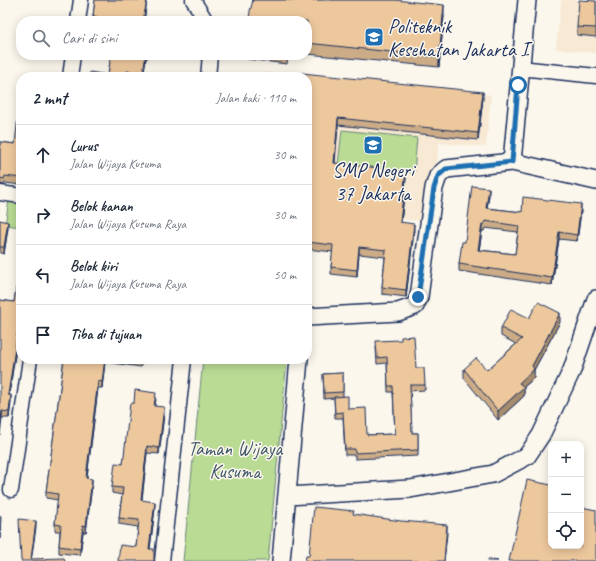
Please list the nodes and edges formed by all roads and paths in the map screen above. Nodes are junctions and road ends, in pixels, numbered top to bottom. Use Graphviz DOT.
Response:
graph roads {
  1 [pos="81,0"];
  2 [pos="193,0"];
  3 [pos="527,0"];
  4 [pos="79,16"];
  5 [pos="203,16"];
  6 [pos="72,60"];
  7 [pos="210,60"];
  8 [pos="520,68"];
  9 [pos="71,72"];
  10 [pos="208,72"];
  11 [pos="596,76"];
  12 [pos="512,162"];
  13 [pos="596,181"];
  14 [pos="0,193"];
  15 [pos="16,195"];
  16 [pos="596,299"];
  17 [pos="312,317"];
  18 [pos="29,364"];
  19 [pos="183,364"];
  20 [pos="299,364"];
  21 [pos="11,490"];
  22 [pos="287,496"];
  23 [pos="162,561"];
  24 [pos="281,561"];
  1 -- 4 [label="street"];
  2 -- 5 [label="street"];
  3 -- 8 [label="street"];
  6 -- 9 [label="street"];
  7 -- 10 [label="street"];
  8 -- 11 [label="street"];
  8 -- 12 [label="street"];
  12 -- 13 [label="street"];
  12 -- 17 [label="street"];
  14 -- 15 [label="street"];
  16 -- 22 [label="street"];
  18 -- 21 [label="street"];
  19 -- 23 [label="street"];
  20 -- 22 [label="street"];
  22 -- 24 [label="street"];
}
